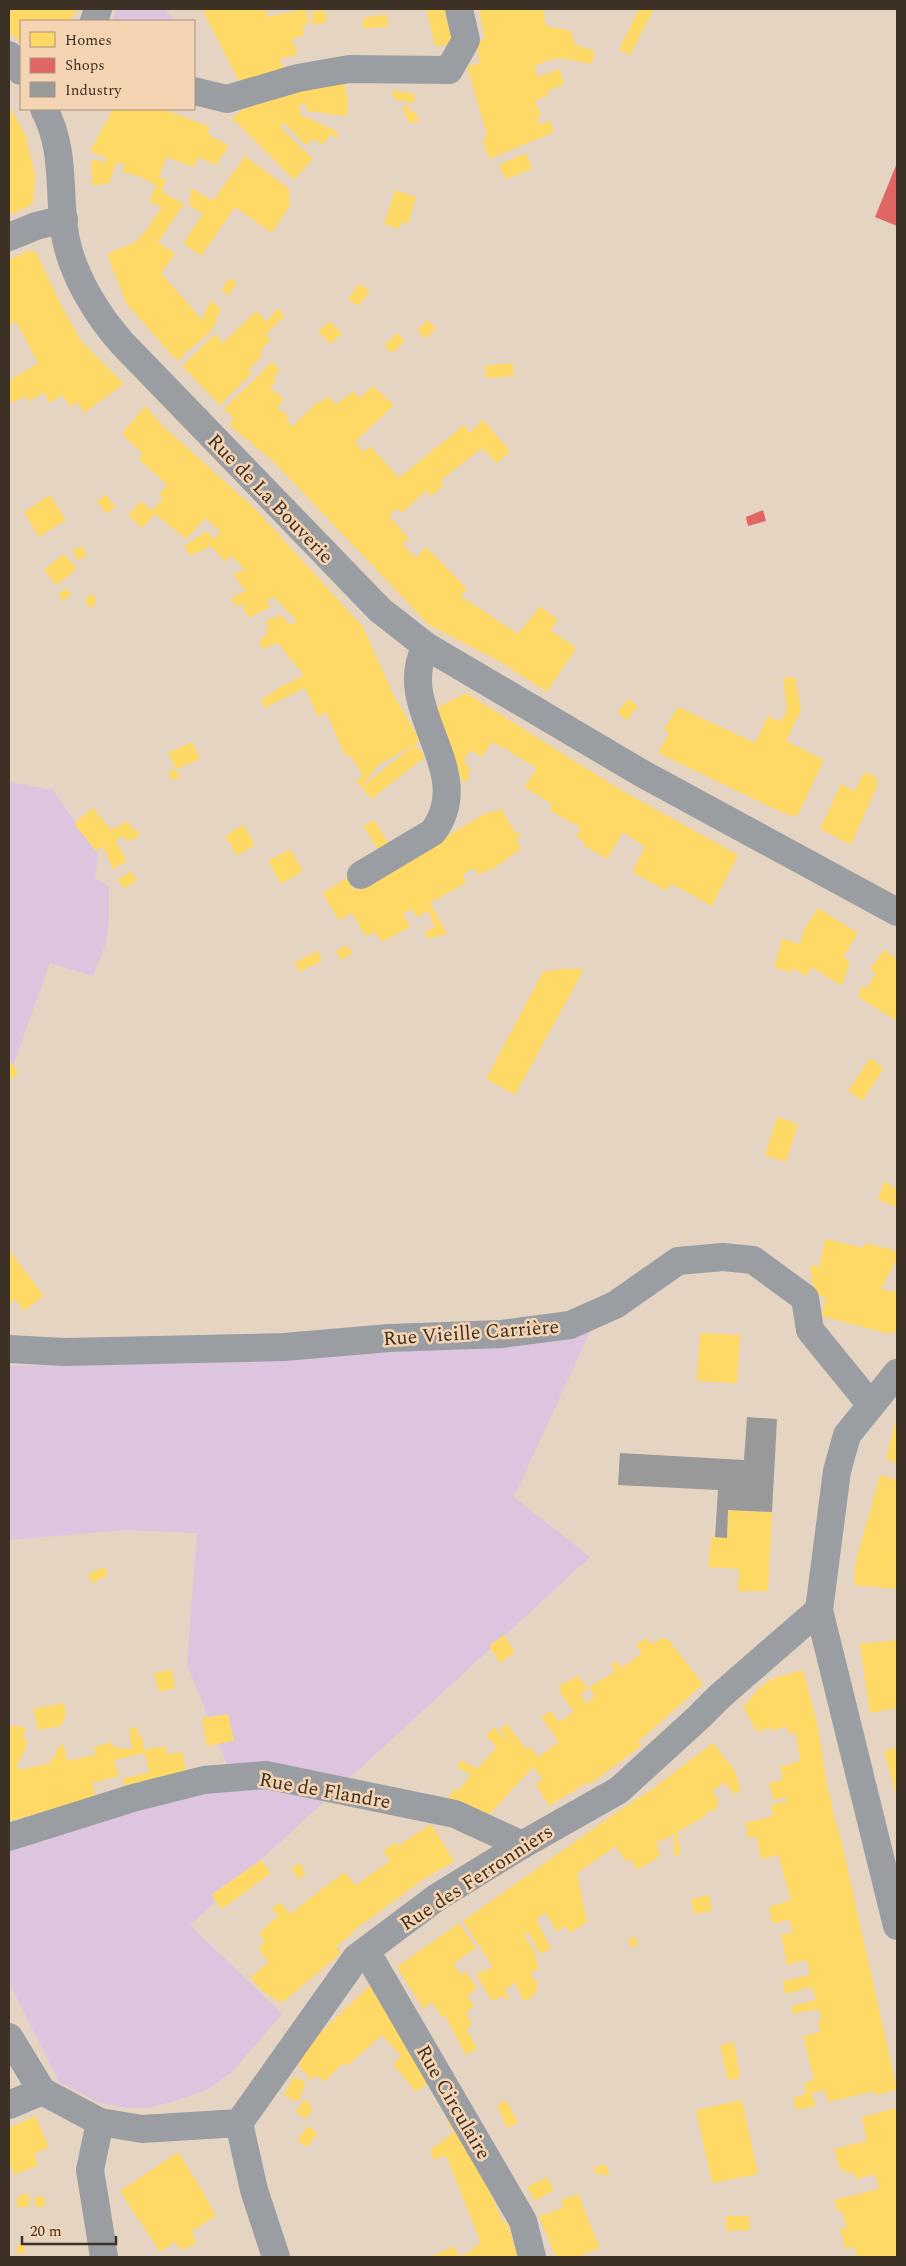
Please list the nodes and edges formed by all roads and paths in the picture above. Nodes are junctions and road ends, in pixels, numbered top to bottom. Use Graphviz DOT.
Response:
graph roads {
  1 [pos="459,9"];
  2 [pos="9,55"];
  3 [pos="20,70"];
  4 [pos="195,91"];
  5 [pos="47,110"];
  6 [pos="64,219"];
  7 [pos="9,237"];
  8 [pos="426,646"];
  9 [pos="361,875"];
  10 [pos="886,906"];
  11 [pos="9,1349"];
  12 [pos="897,1372"];
  13 [pos="871,1405"];
  14 [pos="819,1610"];
  15 [pos="9,1837"];
  16 [pos="522,1845"];
  17 [pos="897,1926"];
  18 [pos="366,1951"];
  19 [pos="9,2037"];
  20 [pos="42,2091"];
  21 [pos="9,2105"];
  22 [pos="100,2122"];
  23 [pos="238,2123"];
  24 [pos="104,2257"];
  25 [pos="276,2257"];
  26 [pos="532,2257"];
  1 -- 4 [label="street"];
  2 -- 3 [label="street"];
  5 -- 6 [label="street, Rue de La Bouverie"];
  6 -- 7 [label="street"];
  6 -- 8 [label="street, Rue de La Bouverie"];
  8 -- 9 [label="street"];
  8 -- 10 [label="street, Rue de La Bouverie"];
  11 -- 13 [label="street, Rue Vieille Carrière"];
  12 -- 13 [label="street"];
  13 -- 14 [label="street"];
  14 -- 16 [label="street, Rue des Ferronniers"];
  14 -- 17 [label="street"];
  15 -- 16 [label="street, Rue de Flandre"];
  16 -- 18 [label="street, Rue des Ferronniers"];
  18 -- 23 [label="street, Rue des Ferronniers"];
  18 -- 26 [label="street, Rue Circulaire"];
  19 -- 20 [label="street"];
  20 -- 21 [label="street"];
  20 -- 22 [label="street"];
  22 -- 23 [label="street"];
  22 -- 24 [label="street"];
  23 -- 25 [label="street"];
}
